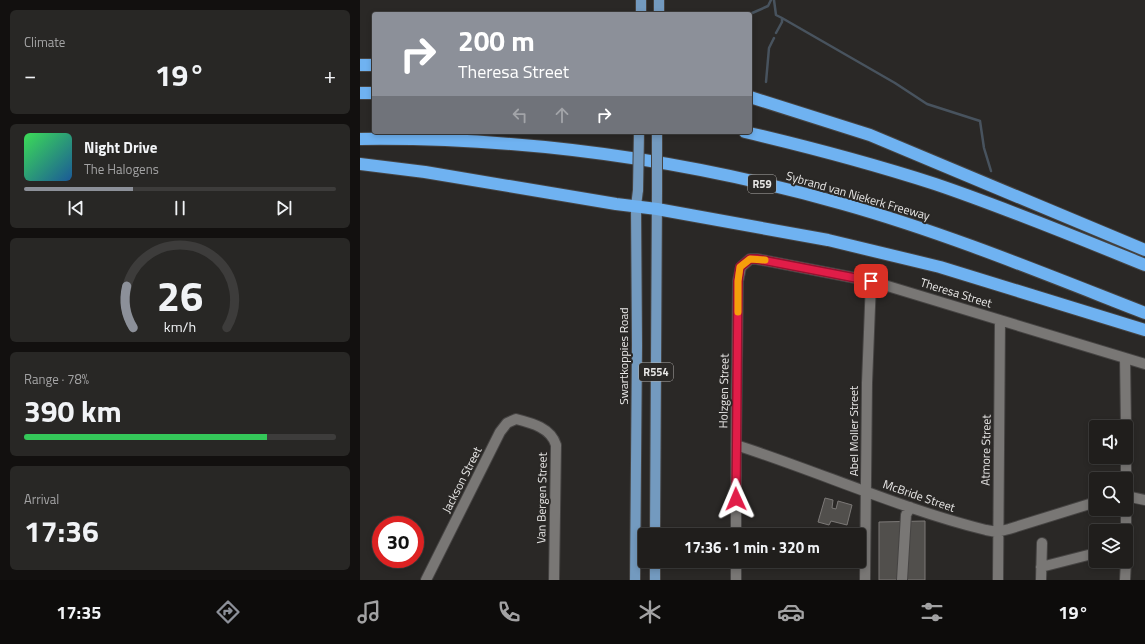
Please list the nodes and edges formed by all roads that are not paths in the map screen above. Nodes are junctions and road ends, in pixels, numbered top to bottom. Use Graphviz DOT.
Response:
graph roads {
  1 [pos="641,0"];
  2 [pos="659,0"];
  3 [pos="640,12"];
  4 [pos="659,12"];
  5 [pos="372,64"];
  6 [pos="360,65"];
  7 [pos="360,93"];
  8 [pos="372,93"];
  9 [pos="752,98"];
  10 [pos="639,134"];
  11 [pos="658,134"];
  12 [pos="752,134"];
  13 [pos="360,139"];
  14 [pos="360,164"];
  15 [pos="636,206"];
  16 [pos="657,208"];
  17 [pos="1145,250"];
  18 [pos="757,259"];
  19 [pos="1145,265"];
  20 [pos="871,281"];
  21 [pos="1145,313"];
  22 [pos="1000,320"];
  23 [pos="1145,330"];
  24 [pos="1125,358"];
  25 [pos="1145,364"];
  26 [pos="1126,420"];
  27 [pos="538,426"];
  28 [pos="736,445"];
  29 [pos="867,492"];
  30 [pos="1133,497"];
  31 [pos="1145,500"];
  32 [pos="1089,504"];
  33 [pos="910,507"];
  34 [pos="655,528"];
  35 [pos="736,528"];
  36 [pos="997,532"];
  37 [pos="1042,543"];
  38 [pos="1089,555"];
  39 [pos="1042,566"];
  40 [pos="655,568"];
  41 [pos="736,568"];
  42 [pos="1126,568"];
  43 [pos="426,580"];
  44 [pos="554,580"];
  45 [pos="635,580"];
  46 [pos="655,580"];
  47 [pos="736,580"];
  48 [pos="866,580"];
  49 [pos="902,580"];
  50 [pos="998,580"];
  51 [pos="1041,580"];
  52 [pos="1125,580"];
  1 -- 3 [label="main road"];
  2 -- 4 [label="main road"];
  5 -- 6 [label="highway"];
  7 -- 8 [label="highway"];
  9 -- 17 [label="highway"];
  10 -- 15 [label="main road, Swartkoppies Road / R554, bridge"];
  11 -- 16 [label="main road, R554, bridge"];
  12 -- 19 [label="highway"];
  13 -- 21 [label="highway, Sybrand van Niekerk Freeway / R59"];
  14 -- 15 [label="highway"];
  15 -- 16 [label="highway"];
  15 -- 45 [label="main road, Swartkoppies Road / R554"];
  16 -- 23 [label="highway"];
  16 -- 34 [label="main road, R554"];
  18 -- 20 [label="street, Theresa Street"];
  18 -- 28 [label="street, Holzgen Street"];
  20 -- 22 [label="street, Theresa Street"];
  20 -- 29 [label="street, Abel Moller Street"];
  22 -- 24 [label="street, Theresa Street"];
  22 -- 36 [label="street, Atmore Street"];
  24 -- 25 [label="street, Theresa Street"];
  24 -- 26 [label="street"];
  27 -- 43 [label="street, Jackson Street"];
  27 -- 44 [label="street, Van Bergen Street"];
  28 -- 29 [label="street, McBride Street"];
  28 -- 35 [label="street, Holzgen Street"];
  29 -- 33 [label="street, McBride Street"];
  29 -- 48 [label="street, Abel Moller Street"];
  30 -- 31 [label="street"];
  32 -- 36 [label="street, McBride Street"];
  33 -- 36 [label="street, McBride Street"];
  33 -- 49 [label="street"];
  36 -- 50 [label="street, Atmore Street"];
  37 -- 39 [label="street"];
  38 -- 39 [label="street"];
  39 -- 51 [label="street"];
  40 -- 46 [label="main road"];
  41 -- 47 [label="street"];
  42 -- 52 [label="street"];
}
